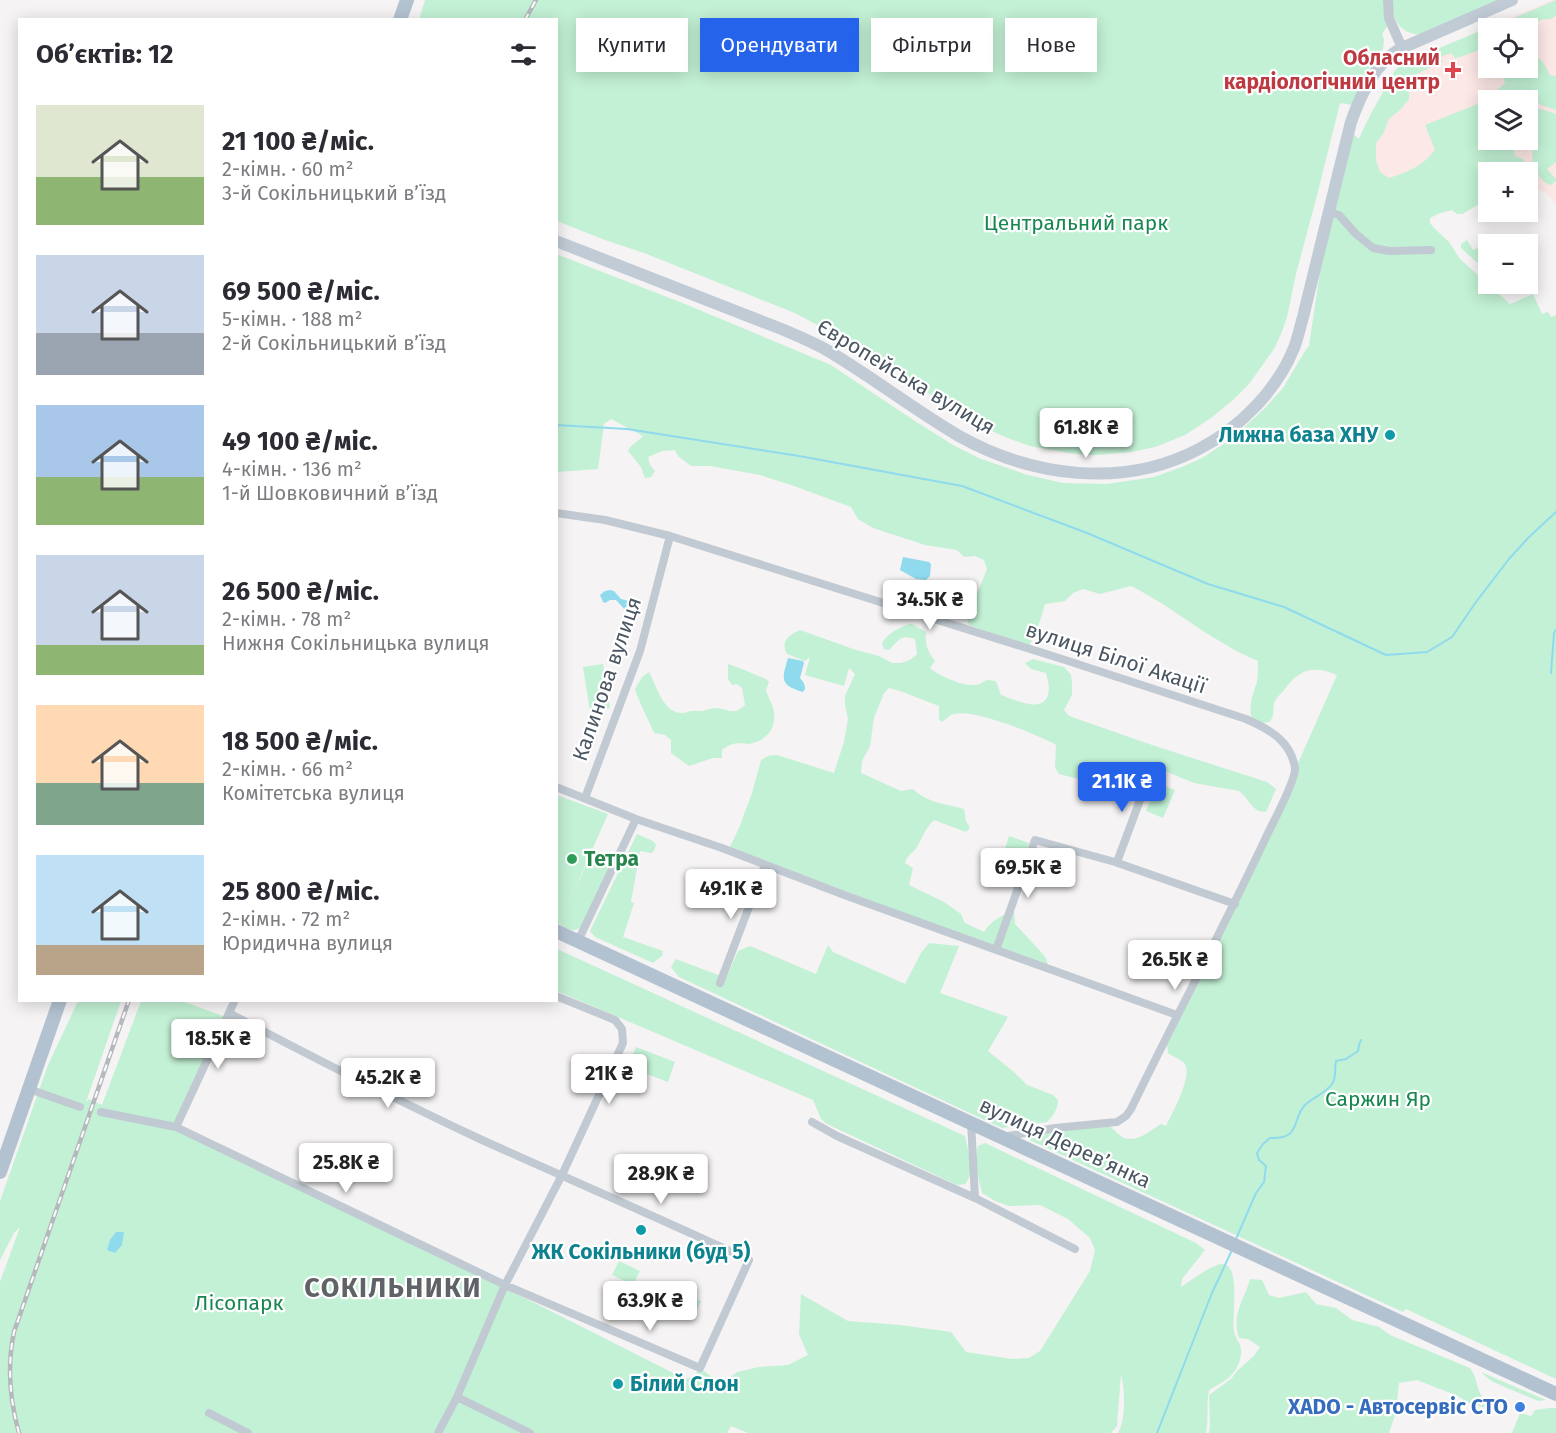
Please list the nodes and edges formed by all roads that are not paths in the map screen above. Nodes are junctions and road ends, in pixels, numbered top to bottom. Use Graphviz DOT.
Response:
graph roads {
  1 [pos="407,0"];
  2 [pos="1388,0"];
  3 [pos="1512,0"];
  4 [pos="401,18"];
  5 [pos="1402,48"];
  6 [pos="1329,212"];
  7 [pos="558,242"];
  8 [pos="1431,250"];
  9 [pos="558,513"];
  10 [pos="670,536"];
  11 [pos="1150,773"];
  12 [pos="558,788"];
  13 [pos="585,798"];
  14 [pos="636,819"];
  15 [pos="1117,862"];
  16 [pos="765,865"];
  17 [pos="1235,904"];
  18 [pos="558,932"];
  19 [pos="578,941"];
  20 [pos="996,950"];
  21 [pos="720,983"];
  22 [pos="558,997"];
  23 [pos="59,1002"];
  24 [pos="234,1002"];
  25 [pos="229,1013"];
  26 [pos="1177,1015"];
  27 [pos="29,1089"];
  28 [pos="80,1107"];
  29 [pos="101,1112"];
  30 [pos="812,1122"];
  31 [pos="971,1122"];
  32 [pos="176,1127"];
  33 [pos="1001,1137"];
  34 [pos="0,1172"];
  35 [pos="562,1175"];
  36 [pos="975,1198"];
  37 [pos="1075,1249"];
  38 [pos="505,1285"];
  39 [pos="1556,1394"];
  40 [pos="457,1397"];
  41 [pos="209,1413"];
  42 [pos="248,1433"];
  43 [pos="438,1433"];
  44 [pos="530,1433"];
  1 -- 4 [label="main road"];
  2 -- 5 [label="street"];
  3 -- 5 [label="main road, Європейська вулиця"];
  5 -- 6 [label="main road, Європейська вулиця"];
  6 -- 7 [label="main road, Європейська вулиця"];
  6 -- 8 [label="street"];
  9 -- 10 [label="street, вулиця Білої Акації"];
  10 -- 13 [label="street, Калинова вулиця"];
  10 -- 17 [label="street, вулиця Білої Акації"];
  11 -- 15 [label="street"];
  12 -- 13 [label="street"];
  13 -- 14 [label="street"];
  14 -- 16 [label="street"];
  14 -- 19 [label="street"];
  15 -- 17 [label="street"];
  15 -- 20 [label="street"];
  16 -- 20 [label="street"];
  16 -- 21 [label="street"];
  17 -- 26 [label="street"];
  18 -- 19 [label="main road, вулиця Дерев’янка"];
  19 -- 31 [label="main road, вулиця Дерев’янка"];
  20 -- 26 [label="street"];
  22 -- 35 [label="street"];
  23 -- 27 [label="main road"];
  24 -- 25 [label="street"];
  25 -- 32 [label="street"];
  25 -- 35 [label="street"];
  26 -- 33 [label="street"];
  27 -- 28 [label="street"];
  27 -- 34 [label="main road"];
  29 -- 32 [label="street"];
  30 -- 36 [label="street"];
  31 -- 33 [label="main road, вулиця Дерев’янка"];
  31 -- 36 [label="street"];
  32 -- 38 [label="street"];
  33 -- 39 [label="main road, вулиця Дерев’янка"];
  35 -- 38 [label="street"];
  35 -- 38 [label="street"];
  36 -- 37 [label="street"];
  38 -- 40 [label="street"];
  40 -- 43 [label="street"];
  40 -- 44 [label="street"];
  41 -- 42 [label="street"];
}
